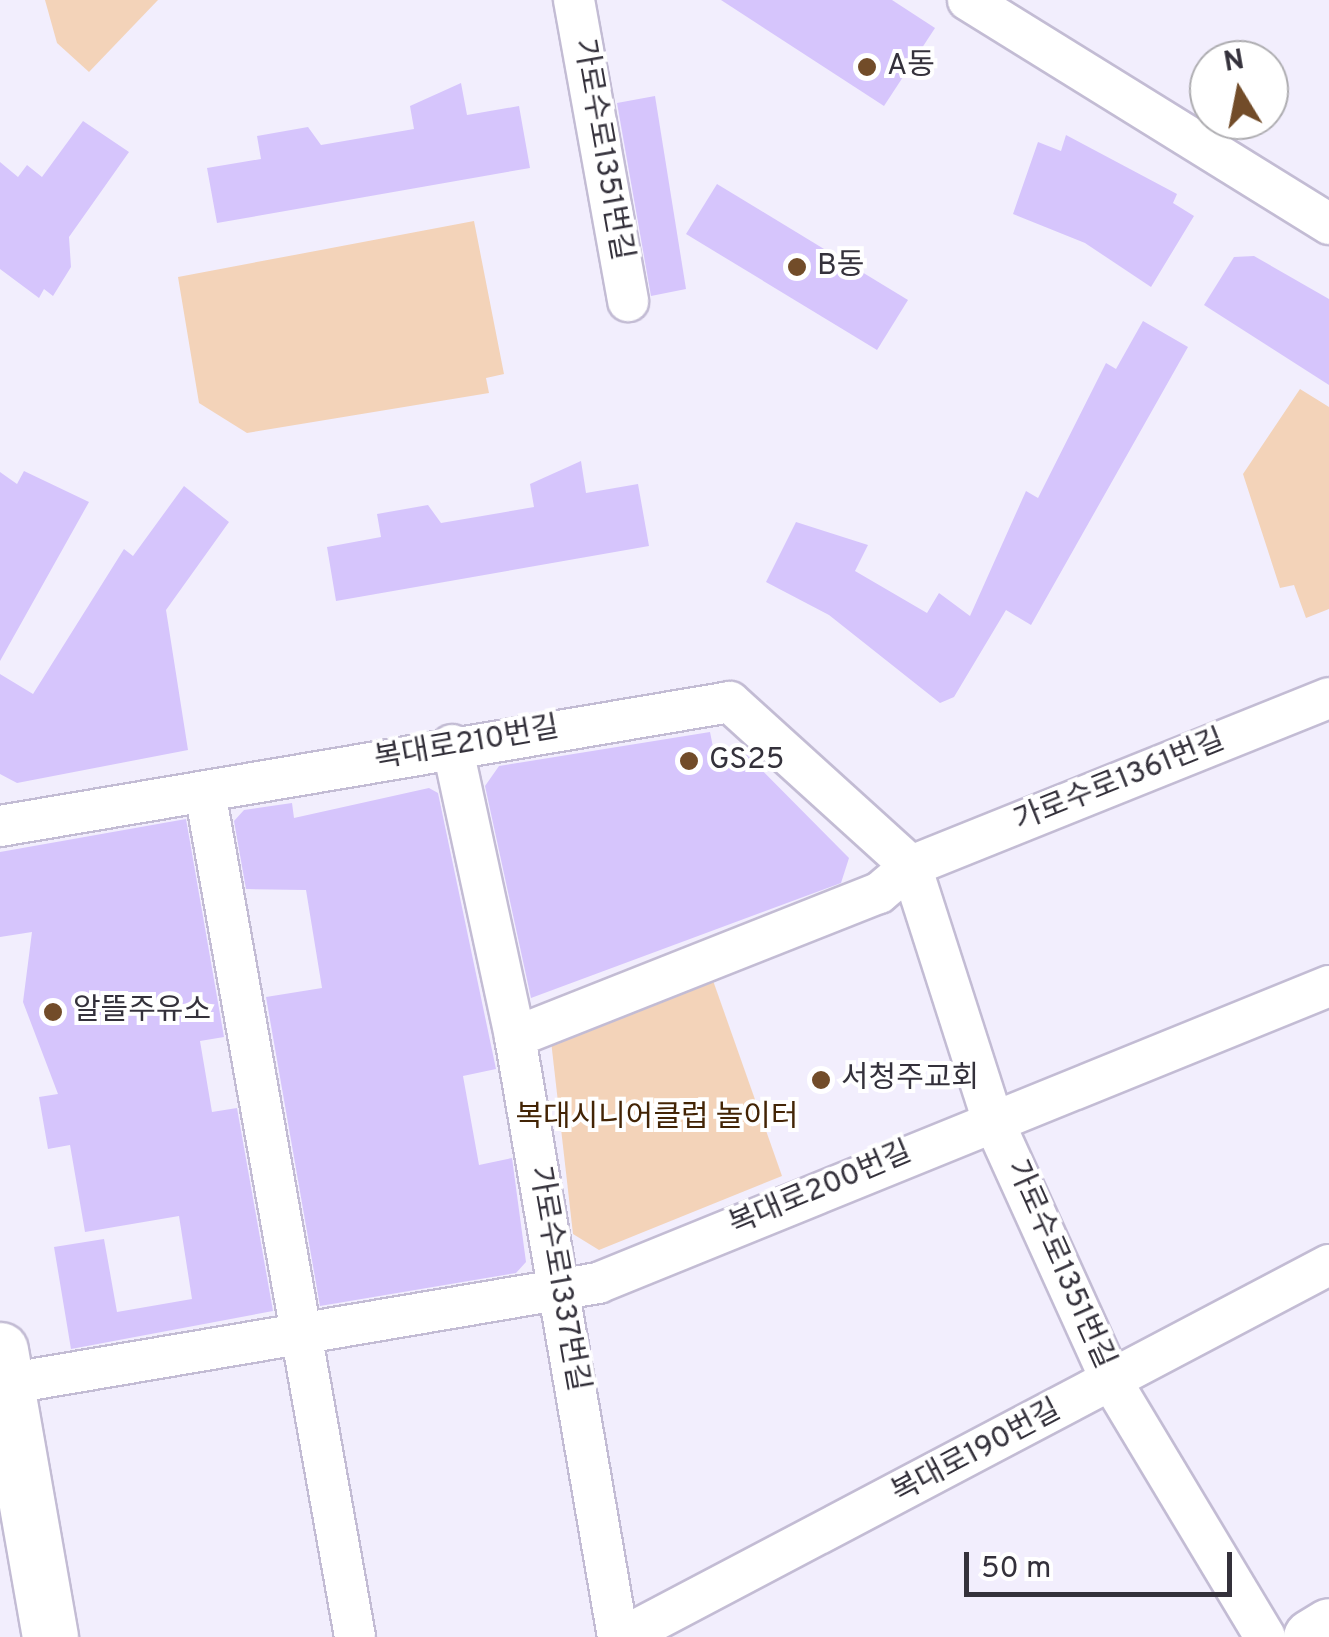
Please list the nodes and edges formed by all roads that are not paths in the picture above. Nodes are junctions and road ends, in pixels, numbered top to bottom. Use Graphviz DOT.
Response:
graph roads {
  1 [pos="574,0"];
  2 [pos="968,0"];
  3 [pos="1329,224"];
  4 [pos="628,301"];
  5 [pos="1329,698"];
  6 [pos="452,746"];
  7 [pos="206,792"];
  8 [pos="0,826"];
  9 [pos="911,866"];
  10 [pos="1329,986"];
  11 [pos="515,1036"];
  12 [pos="992,1118"];
  13 [pos="1329,1265"];
  14 [pos="559,1292"];
  15 [pos="297,1339"];
  16 [pos="2,1373"];
  17 [pos="1112,1382"];
  18 [pos="1329,1626"];
  19 [pos="50,1637"];
  20 [pos="355,1637"];
  21 [pos="621,1637"];
  22 [pos="1264,1637"];
  23 [pos="1311,1637"];
  1 -- 4 [label="street, 가로수로1351번길"];
  2 -- 3 [label="street"];
  5 -- 9 [label="street, 가로수로1361번길"];
  6 -- 7 [label="street, 복대로210번길"];
  6 -- 9 [label="street, 복대로210번길"];
  6 -- 11 [label="street, 가로수로1337번길"];
  7 -- 8 [label="street, 복대로210번길"];
  7 -- 15 [label="street"];
  9 -- 11 [label="street"];
  9 -- 12 [label="street, 가로수로1351번길"];
  10 -- 12 [label="street, 복대로200번길"];
  11 -- 14 [label="street, 가로수로1337번길"];
  12 -- 14 [label="street, 복대로200번길"];
  12 -- 17 [label="street, 가로수로1351번길"];
  13 -- 17 [label="street, 복대로190번길"];
  14 -- 15 [label="street, 복대로200번길"];
  14 -- 21 [label="street, 가로수로1337번길"];
  15 -- 16 [label="street, 복대로200번길"];
  15 -- 20 [label="street"];
  16 -- 19 [label="street"];
  17 -- 21 [label="street, 복대로190번길"];
  17 -- 22 [label="street, 가로수로1351번길"];
  18 -- 23 [label="street"];
}
